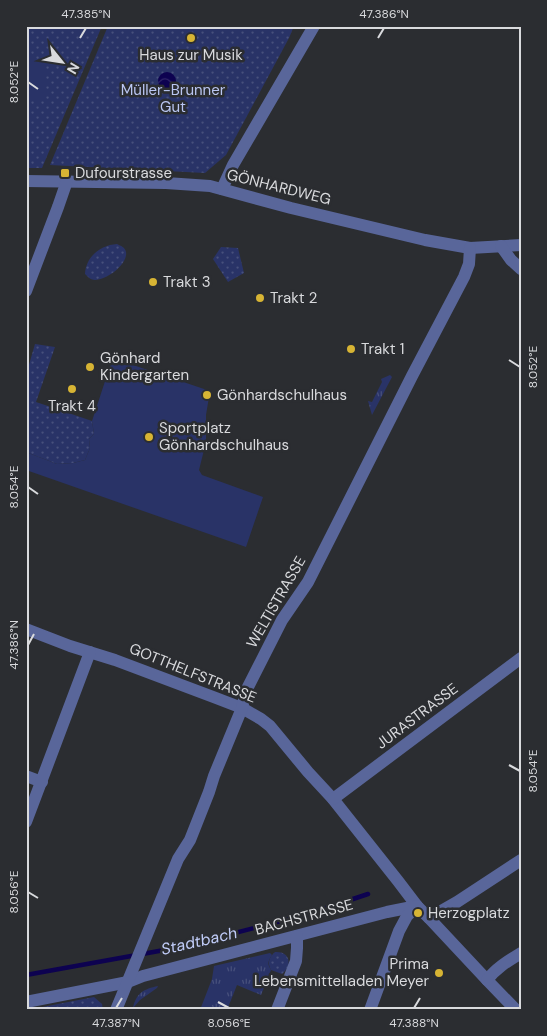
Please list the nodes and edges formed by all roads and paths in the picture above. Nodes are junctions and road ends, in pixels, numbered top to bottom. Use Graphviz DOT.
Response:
graph roads {
  1 [pos="314,26"];
  2 [pos="26,180"];
  3 [pos="67,181"];
  4 [pos="222,189"];
  5 [pos="521,245"];
  6 [pos="501,246"];
  7 [pos="470,248"];
  8 [pos="521,269"];
  9 [pos="26,291"];
  10 [pos="26,628"];
  11 [pos="90,652"];
  12 [pos="521,658"];
  13 [pos="242,708"];
  14 [pos="26,776"];
  15 [pos="42,782"];
  16 [pos="334,799"];
  17 [pos="26,822"];
  18 [pos="521,860"];
  19 [pos="417,906"];
  20 [pos="429,918"];
  21 [pos="297,936"];
  22 [pos="521,952"];
  23 [pos="487,980"];
  24 [pos="128,982"];
  25 [pos="26,1002"];
  26 [pos="116,1010"];
  27 [pos="277,1010"];
  28 [pos="370,1010"];
  29 [pos="516,1010"];
  1 -- 4 [label="street"];
  2 -- 3 [label="street, GÖNHARDWEG"];
  3 -- 4 [label="street, GÖNHARDWEG"];
  3 -- 9 [label="street"];
  4 -- 7 [label="street, GÖNHARDWEG"];
  5 -- 6 [label="street, GÖNHARDWEG"];
  6 -- 7 [label="street, GÖNHARDWEG"];
  6 -- 8 [label="street"];
  7 -- 13 [label="street, WELTISTRASSE"];
  10 -- 11 [label="street, GOTTHELFSTRASSE"];
  11 -- 13 [label="street, GOTTHELFSTRASSE"];
  11 -- 15 [label="street"];
  12 -- 16 [label="street, JURASTRASSE"];
  13 -- 16 [label="street, GOTTHELFSTRASSE"];
  13 -- 24 [label="street, WELTISTRASSE"];
  14 -- 15 [label="street"];
  15 -- 17 [label="street"];
  16 -- 19 [label="street, GOTTHELFSTRASSE"];
  18 -- 20 [label="street"];
  19 -- 20 [label="street"];
  19 -- 21 [label="street, BACHSTRASSE"];
  19 -- 28 [label="street"];
  20 -- 23 [label="street"];
  21 -- 24 [label="street, BACHSTRASSE"];
  21 -- 27 [label="street"];
  22 -- 23 [label="street"];
  23 -- 29 [label="street"];
  24 -- 25 [label="street, BACHSTRASSE"];
  24 -- 26 [label="street, WELTISTRASSE"];
}
